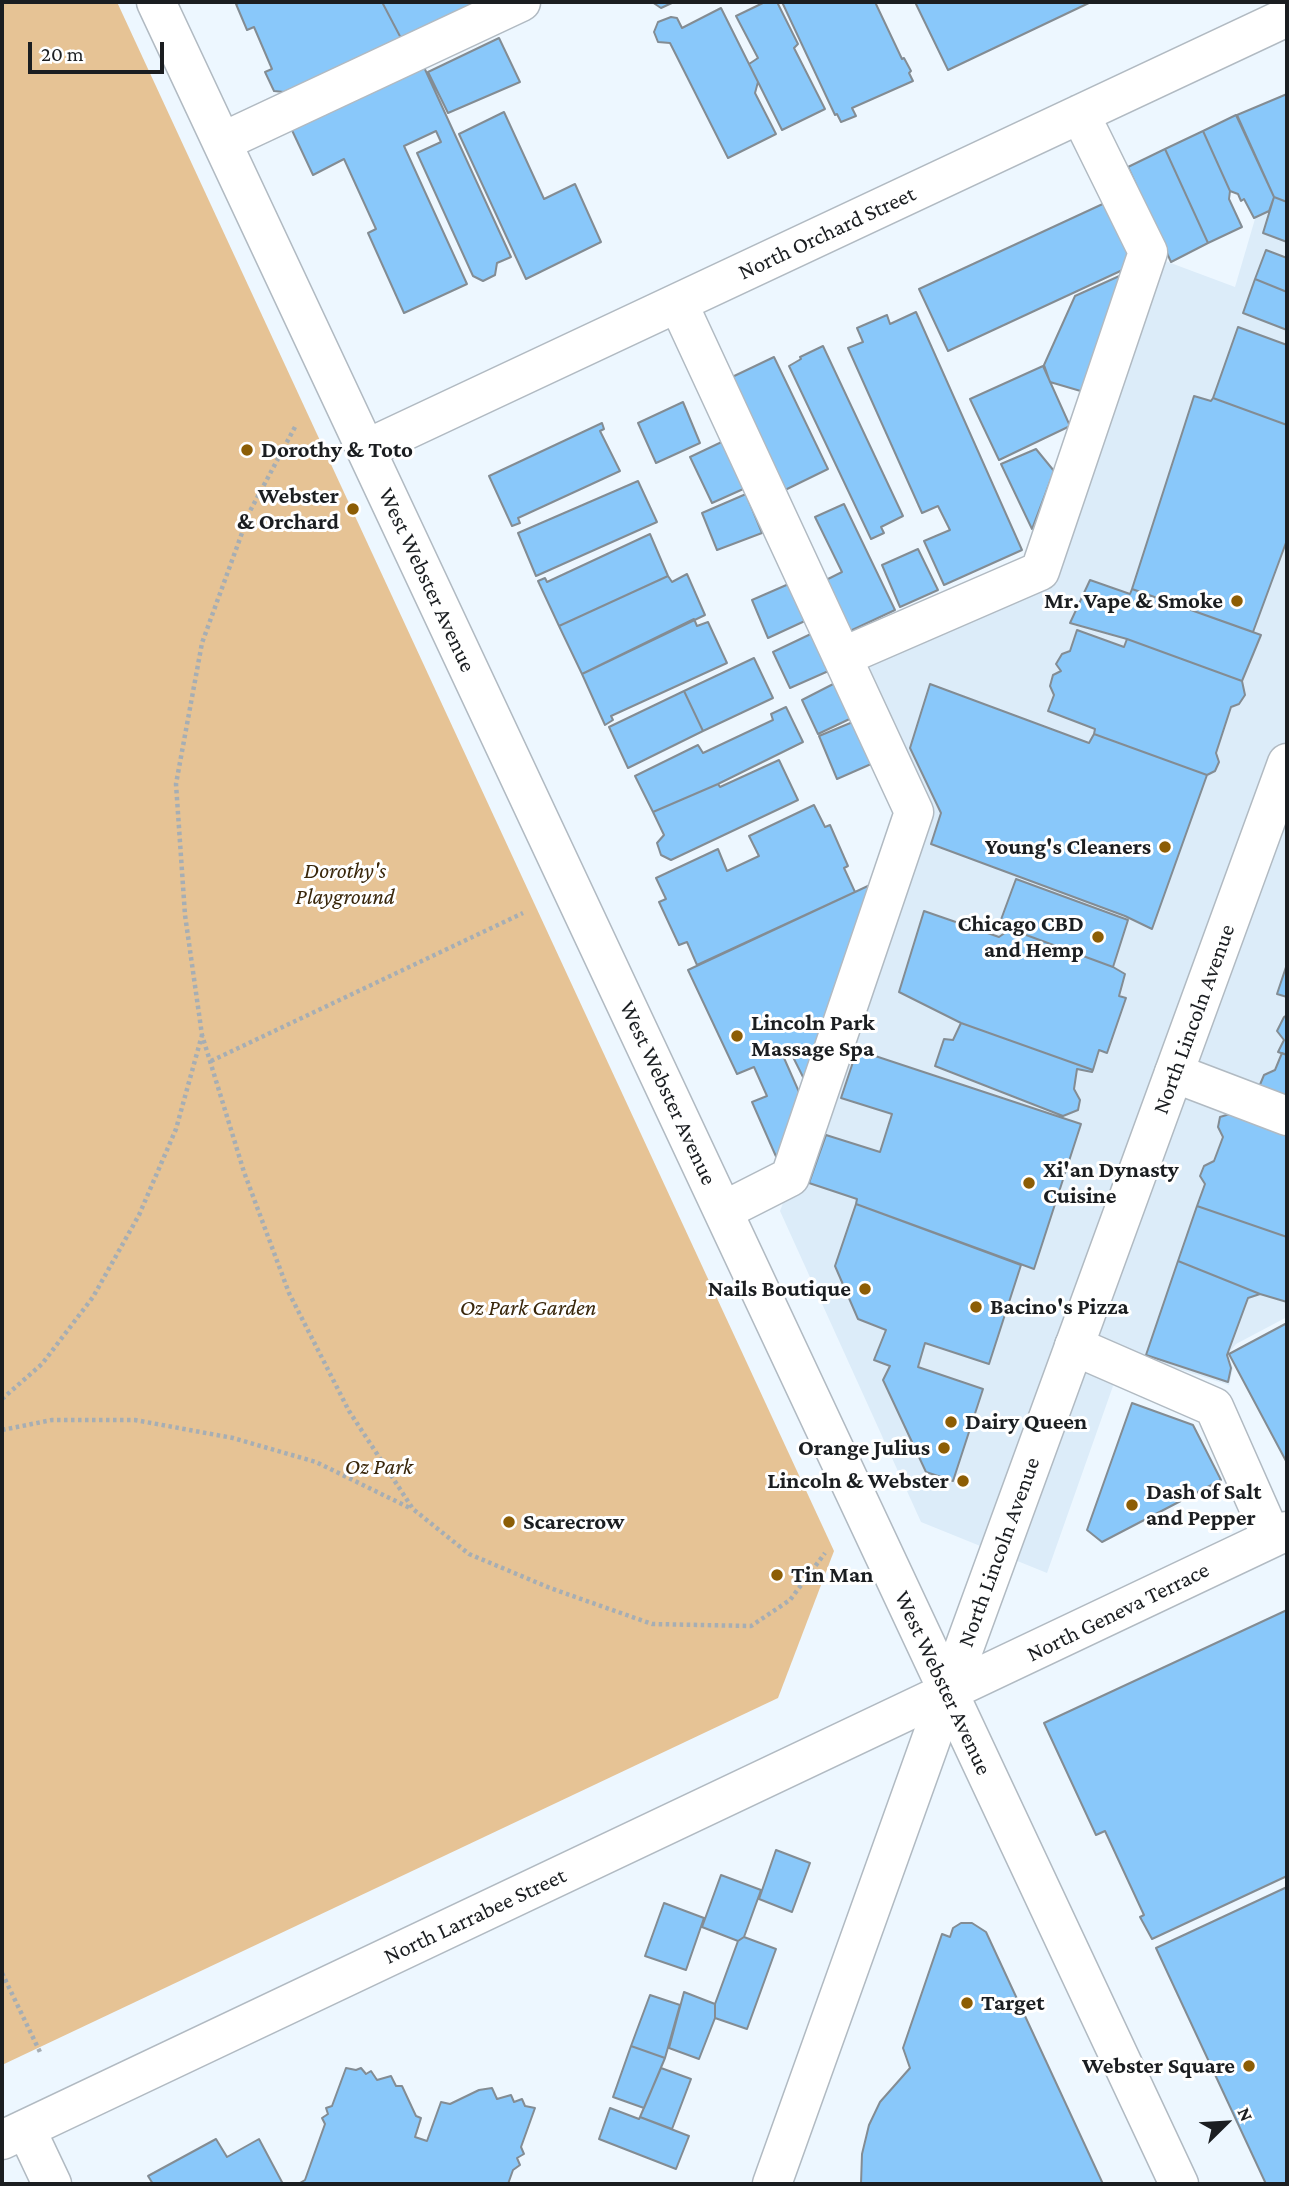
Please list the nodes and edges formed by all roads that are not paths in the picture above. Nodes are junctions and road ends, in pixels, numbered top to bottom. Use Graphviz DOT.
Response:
graph roads {
  1 [pos="156,2"];
  2 [pos="521,2"];
  3 [pos="1287,16"];
  4 [pos="1080,114"];
  5 [pos="222,142"];
  6 [pos="678,303"];
  7 [pos="366,449"];
  8 [pos="842,657"];
  9 [pos="1287,763"];
  10 [pos="1174,1073"];
  11 [pos="1287,1116"];
  12 [pos="723,1211"];
  13 [pos="1074,1346"];
  14 [pos="1279,1534"];
  15 [pos="948,1692"];
  16 [pos="14,2134"];
  17 [pos="52,2184"];
  18 [pos="772,2184"];
  19 [pos="1179,2184"];
  1 -- 5 [label="street, West Webster Avenue"];
  2 -- 5 [label="street"];
  3 -- 4 [label="street, North Orchard Street"];
  4 -- 6 [label="street, North Orchard Street"];
  4 -- 8 [label="street"];
  5 -- 7 [label="street, West Webster Avenue"];
  6 -- 7 [label="street, North Orchard Street"];
  6 -- 8 [label="street"];
  7 -- 12 [label="street, West Webster Avenue"];
  8 -- 12 [label="street"];
  9 -- 10 [label="street, North Lincoln Avenue"];
  10 -- 11 [label="street"];
  10 -- 13 [label="street, North Lincoln Avenue"];
  12 -- 15 [label="street, West Webster Avenue"];
  13 -- 14 [label="street"];
  13 -- 15 [label="street, North Lincoln Avenue"];
  14 -- 15 [label="street, North Geneva Terrace"];
  15 -- 16 [label="street, North Larrabee Street"];
  15 -- 18 [label="street, North Lincoln Avenue"];
  15 -- 19 [label="street, West Webster Avenue"];
  16 -- 17 [label="street"];
}
